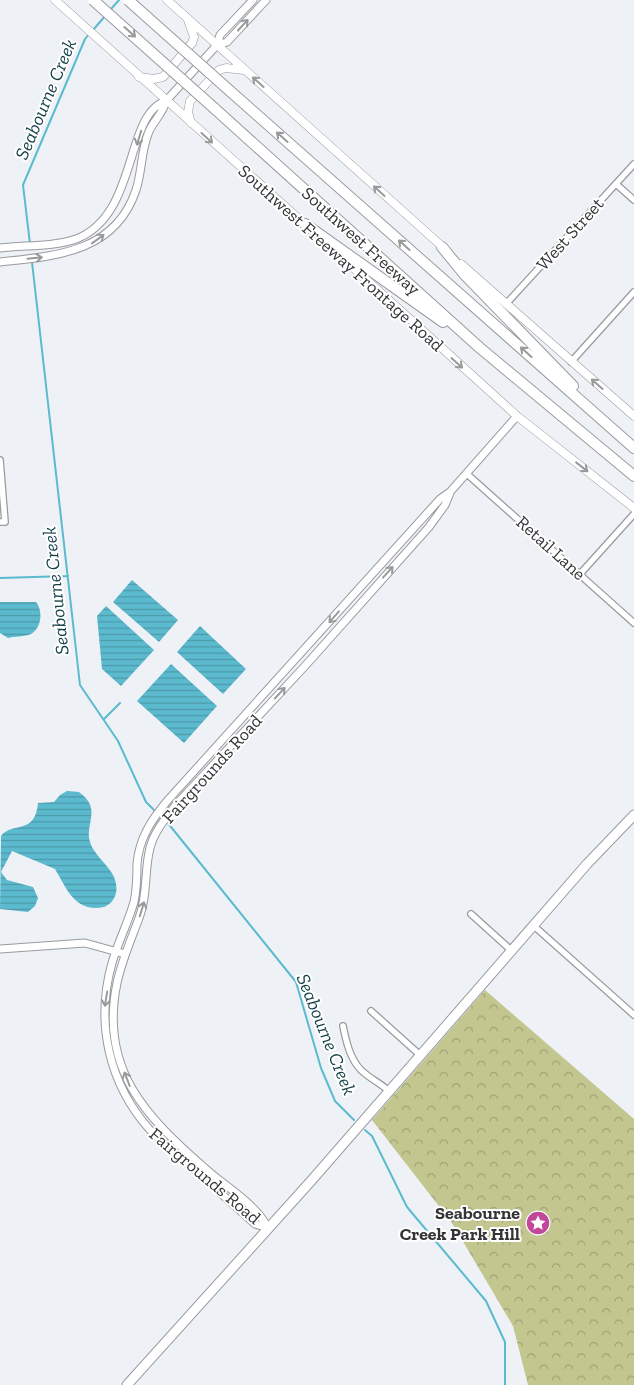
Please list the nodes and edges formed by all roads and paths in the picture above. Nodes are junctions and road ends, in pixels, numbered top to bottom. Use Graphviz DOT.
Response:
graph roads {
  1 [pos="55,0"];
  2 [pos="93,0"];
  3 [pos="128,0"];
  4 [pos="167,0"];
  5 [pos="253,0"];
  6 [pos="266,0"];
  7 [pos="187,18"];
  8 [pos="217,45"];
  9 [pos="244,70"];
  10 [pos="138,76"];
  11 [pos="166,101"];
  12 [pos="191,123"];
  13 [pos="634,164"];
  14 [pos="616,184"];
  15 [pos="634,200"];
  16 [pos="305,224"];
  17 [pos="442,247"];
  18 [pos="0,248"];
  19 [pos="0,262"];
  20 [pos="634,292"];
  21 [pos="506,304"];
  22 [pos="480,348"];
  23 [pos="571,362"];
  24 [pos="518,416"];
  25 [pos="634,416"];
  26 [pos="631,446"];
  27 [pos="0,460"];
  28 [pos="467,474"];
  29 [pos="634,476"];
  30 [pos="450,492"];
  31 [pos="634,508"];
  32 [pos="634,514"];
  33 [pos="2,522"];
  34 [pos="580,574"];
  35 [pos="634,623"];
  36 [pos="634,815"];
  37 [pos="471,914"];
  38 [pos="534,926"];
  39 [pos="0,949"];
  40 [pos="116,951"];
  41 [pos="512,951"];
  42 [pos="125,954"];
  43 [pos="372,1011"];
  44 [pos="634,1015"];
  45 [pos="343,1026"];
  46 [pos="420,1055"];
  47 [pos="389,1091"];
  48 [pos="268,1228"];
  49 [pos="127,1385"];
  1 -- 10 [label="main road, Southwest Freeway Frontage Road"];
  2 -- 22 [label="highway, Southwest Freeway, one-way, bridge"];
  26 -- 3 [label="highway, Southwest Freeway, one-way, bridge"];
  4 -- 7 [label="main road"];
  5 -- 8 [label="street"];
  8 -- 6 [label="street, one-way"];
  7 -- 8 [label="main road"];
  7 -- 10 [label="main road"];
  8 -- 9 [label="main road"];
  8 -- 11 [label="street"];
  9 -- 12 [label="main road"];
  17 -- 9 [label="main road, one-way"];
  10 -- 11 [label="main road, Southwest Freeway Frontage Road"];
  11 -- 12 [label="main road, Southwest Freeway Frontage Road"];
  11 -- 18 [label="street, one-way"];
  19 -- 11 [label="street, one-way"];
  12 -- 16 [label="main road, Southwest Freeway Frontage Road, one-way"];
  13 -- 14 [label="street, West Street"];
  14 -- 15 [label="street"];
  14 -- 21 [label="street, West Street"];
  16 -- 22 [label="highway"];
  16 -- 24 [label="main road, Southwest Freeway Frontage Road, one-way"];
  17 -- 21 [label="main road"];
  17 -- 26 [label="highway"];
  20 -- 23 [label="street"];
  21 -- 23 [label="main road"];
  22 -- 29 [label="highway, Southwest Freeway"];
  25 -- 23 [label="main road, one-way"];
  24 -- 28 [label="street, Fairgrounds Road"];
  24 -- 31 [label="main road, Southwest Freeway Frontage Road, one-way"];
  27 -- 33 [label="street"];
  28 -- 30 [label="street, Fairgrounds Road"];
  28 -- 34 [label="street, Retail Lane"];
  30 -- 40 [label="street, Fairgrounds Road, one-way"];
  42 -- 30 [label="street, Fairgrounds Road, one-way"];
  32 -- 34 [label="street"];
  34 -- 35 [label="street, Retail Lane"];
  36 -- 38 [label="main road"];
  37 -- 41 [label="street"];
  38 -- 41 [label="main road"];
  38 -- 44 [label="street"];
  39 -- 40 [label="street"];
  40 -- 42 [label="street"];
  40 -- 48 [label="street, Fairgrounds Road, one-way"];
  41 -- 46 [label="main road"];
  48 -- 42 [label="street, Fairgrounds Road, one-way"];
  43 -- 46 [label="street"];
  45 -- 47 [label="street"];
  46 -- 47 [label="main road"];
  47 -- 48 [label="main road"];
  48 -- 49 [label="main road"];
}
